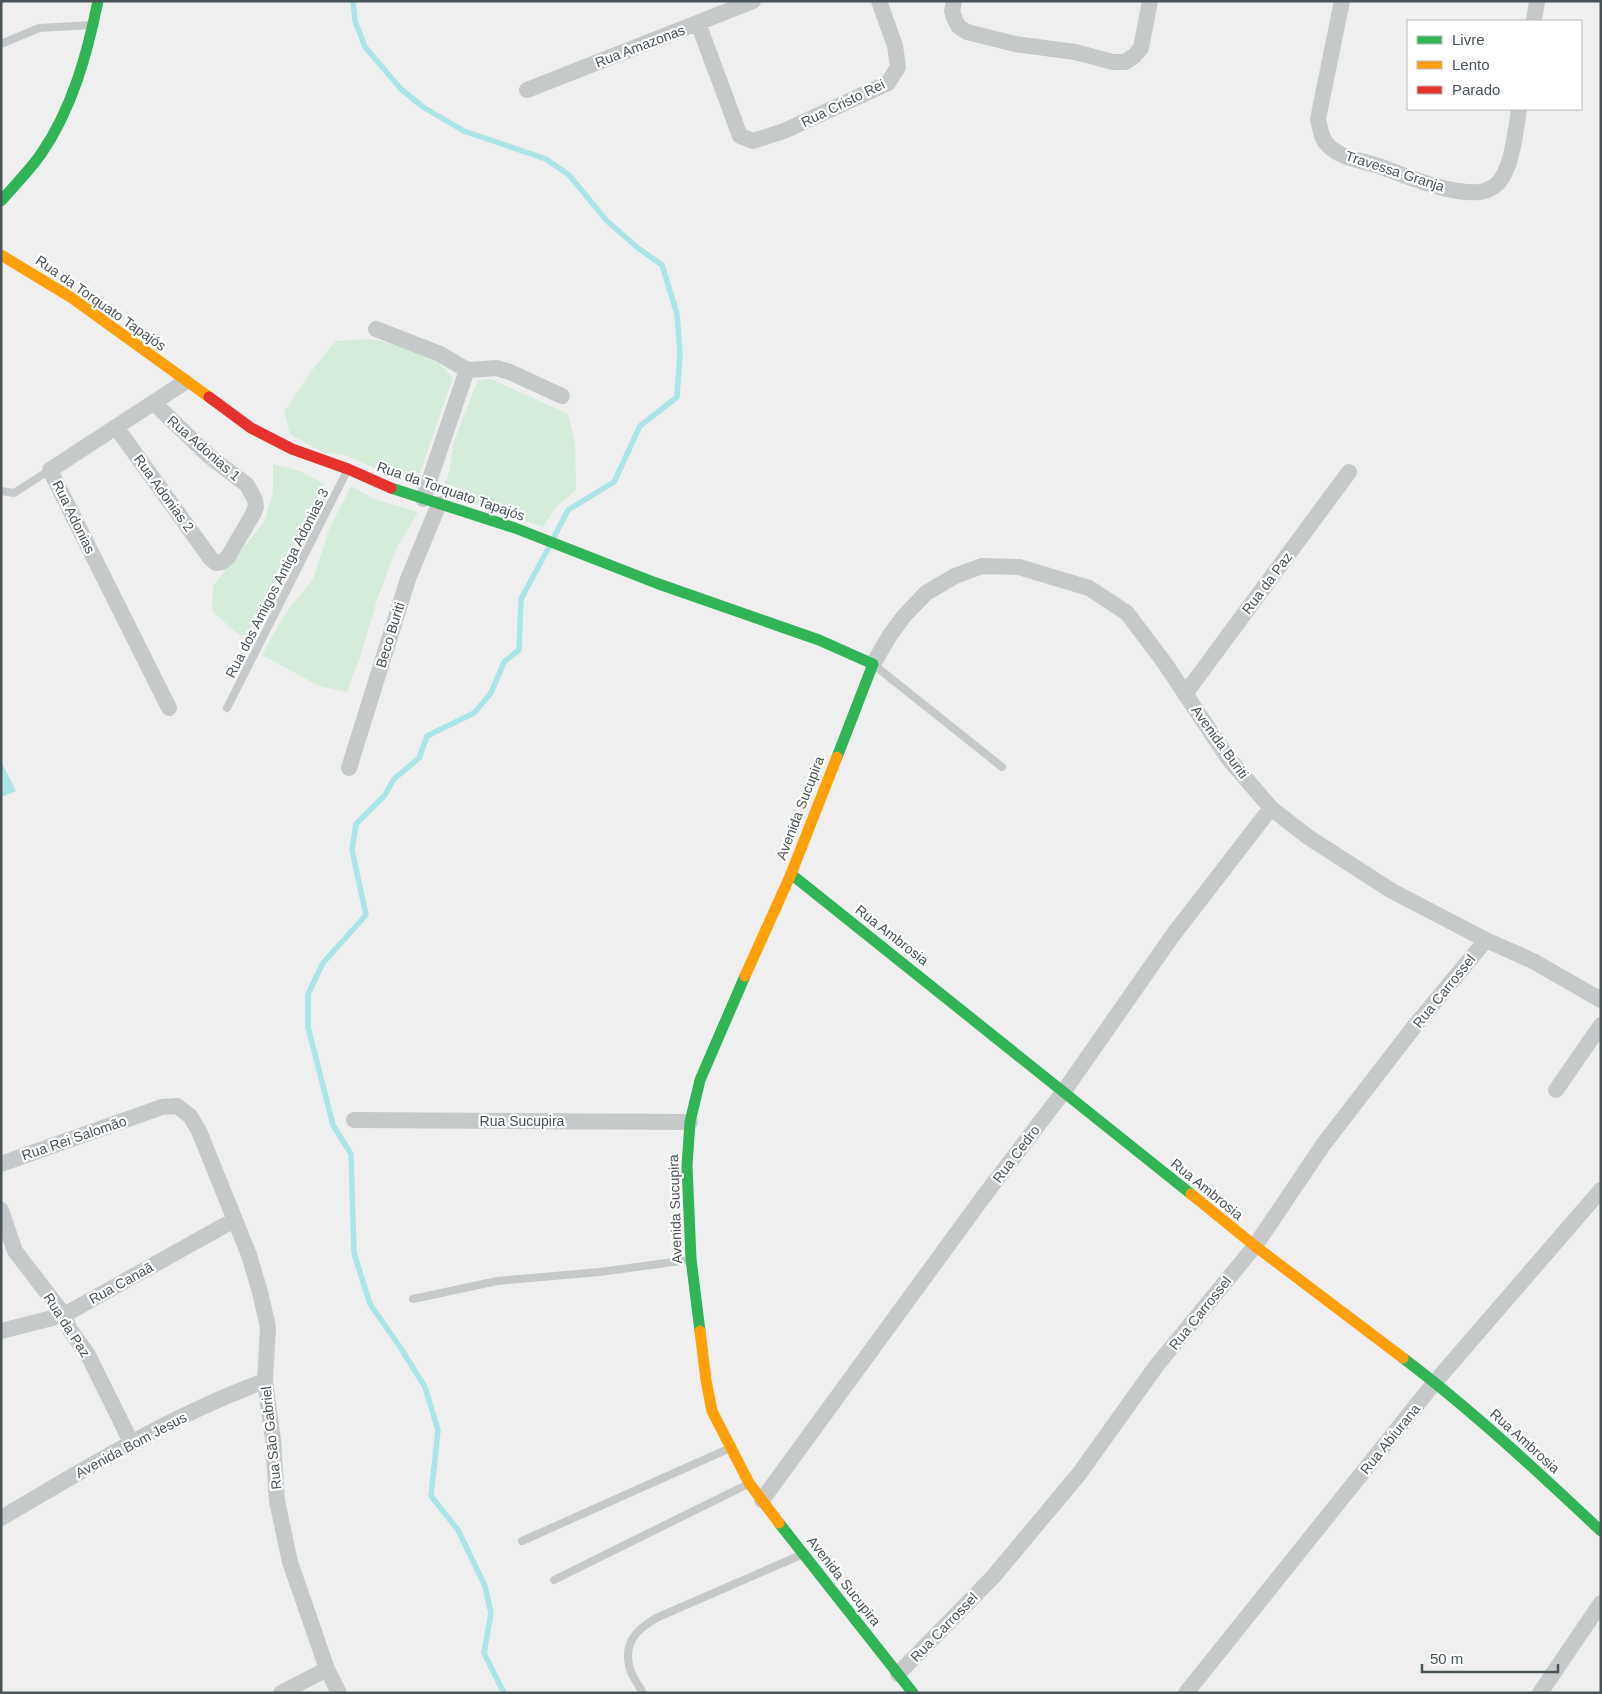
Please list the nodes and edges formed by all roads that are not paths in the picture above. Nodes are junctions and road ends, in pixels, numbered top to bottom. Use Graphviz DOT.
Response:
graph roads {
  1 [pos="98,1"];
  2 [pos="753,1"];
  3 [pos="879,1"];
  4 [pos="954,1"];
  5 [pos="1150,1"];
  6 [pos="1342,1"];
  7 [pos="1538,1"];
  8 [pos="1534,20"];
  9 [pos="698,23"];
  10 [pos="94,24"];
  11 [pos="1,44"];
  12 [pos="527,90"];
  13 [pos="1520,110"];
  14 [pos="1,201"];
  15 [pos="1,255"];
  16 [pos="376,329"];
  17 [pos="467,370"];
  18 [pos="185,382"];
  19 [pos="562,396"];
  20 [pos="154,403"];
  21 [pos="116,428"];
  22 [pos="348,469"];
  23 [pos="50,470"];
  24 [pos="1350,472"];
  25 [pos="1,491"];
  26 [pos="423,499"];
  27 [pos="439,504"];
  28 [pos="211,559"];
  29 [pos="873,664"];
  30 [pos="1185,694"];
  31 [pos="169,708"];
  32 [pos="227,708"];
  33 [pos="1002,767"];
  34 [pos="349,768"];
  35 [pos="1271,808"];
  36 [pos="791,874"];
  37 [pos="1486,940"];
  38 [pos="1601,1000"];
  39 [pos="1601,1025"];
  40 [pos="1556,1090"];
  41 [pos="1064,1091"];
  42 [pos="146,1113"];
  43 [pos="354,1120"];
  44 [pos="690,1122"];
  45 [pos="1,1164"];
  46 [pos="1601,1190"];
  47 [pos="1,1210"];
  48 [pos="234,1220"];
  49 [pos="1255,1246"];
  50 [pos="691,1259"];
  51 [pos="413,1299"];
  52 [pos="64,1315"];
  53 [pos="1,1331"];
  54 [pos="265,1381"];
  55 [pos="1435,1382"];
  56 [pos="130,1442"];
  57 [pos="730,1448"];
  58 [pos="750,1483"];
  59 [pos="762,1500"];
  60 [pos="1,1518"];
  61 [pos="1601,1531"];
  62 [pos="522,1541"];
  63 [pos="802,1554"];
  64 [pos="554,1580"];
  65 [pos="1601,1603"];
  66 [pos="327,1670"];
  67 [pos="898,1674"];
  68 [pos="280,1693"];
  69 [pos="339,1693"];
  70 [pos="643,1693"];
  71 [pos="914,1693"];
  72 [pos="1186,1693"];
  73 [pos="1540,1693"];
  1 -- 10 [label="street"];
  2 -- 9 [label="street, Rua Amazonas"];
  3 -- 9 [label="street, Rua Cristo Rei"];
  4 -- 5 [label="street"];
  6 -- 13 [label="street, Travessa Granja"];
  7 -- 8 [label="street"];
  9 -- 12 [label="street, Rua Amazonas"];
  10 -- 11 [label="lane"];
  10 -- 14 [label="street"];
  15 -- 18 [label="street, Rua da Torquato Tapajós"];
  16 -- 17 [label="street"];
  17 -- 19 [label="street"];
  17 -- 26 [label="street"];
  18 -- 20 [label="street, Rua Adonias"];
  18 -- 22 [label="street, Rua da Torquato Tapajós"];
  20 -- 21 [label="street, Rua Adonias"];
  20 -- 28 [label="street, Rua Adonias 1"];
  21 -- 23 [label="street, Rua Adonias"];
  21 -- 28 [label="street, Rua Adonias 2"];
  22 -- 26 [label="street, Rua da Torquato Tapajós"];
  22 -- 32 [label="lane, Rua dos Amigos Antiga Adonias 3"];
  23 -- 25 [label="lane"];
  23 -- 31 [label="street, Rua Adonias"];
  24 -- 30 [label="street, Rua da Paz"];
  26 -- 27 [label="street, Rua da Torquato Tapajós"];
  27 -- 29 [label="street, Rua da Torquato Tapajós"];
  27 -- 34 [label="street, Beco Buriti"];
  29 -- 30 [label="street, Avenida Buriti"];
  29 -- 33 [label="lane"];
  29 -- 36 [label="street, Avenida Sucupira"];
  30 -- 35 [label="street, Avenida Buriti"];
  35 -- 37 [label="street, Avenida Buriti"];
  35 -- 41 [label="street, Rua Cedro"];
  36 -- 41 [label="street, Rua Ambrosia"];
  36 -- 44 [label="street, Avenida Sucupira"];
  37 -- 38 [label="street, Avenida Buriti"];
  37 -- 49 [label="street, Rua Carrossel"];
  39 -- 40 [label="street"];
  41 -- 49 [label="street, Rua Ambrosia"];
  41 -- 59 [label="street, Rua Cedro"];
  42 -- 45 [label="street, Rua Rei Salomão"];
  42 -- 48 [label="street, Rua São Gabriel"];
  43 -- 44 [label="street, Rua Sucupira"];
  44 -- 50 [label="street, Avenida Sucupira"];
  46 -- 55 [label="street, Rua Abíurana"];
  47 -- 52 [label="street, Rua da Paz"];
  48 -- 52 [label="street, Rua Canaã"];
  48 -- 54 [label="street, Rua São Gabriel"];
  49 -- 55 [label="street, Rua Ambrosia"];
  49 -- 67 [label="street, Rua Carrossel"];
  50 -- 51 [label="lane"];
  50 -- 57 [label="street, Avenida Sucupira"];
  52 -- 53 [label="street, Rua Canaã"];
  52 -- 56 [label="street, Rua da Paz"];
  54 -- 56 [label="street, Avenida Bom Jesus"];
  54 -- 66 [label="street, Rua São Gabriel"];
  55 -- 61 [label="street, Rua Ambrosia"];
  55 -- 72 [label="street, Rua Abíurana"];
  56 -- 60 [label="street, Avenida Bom Jesus"];
  57 -- 58 [label="street, Avenida Sucupira"];
  57 -- 62 [label="lane"];
  58 -- 59 [label="street, Avenida Sucupira"];
  58 -- 64 [label="lane"];
  59 -- 63 [label="street, Avenida Sucupira"];
  63 -- 67 [label="street, Avenida Sucupira"];
  63 -- 70 [label="lane"];
  65 -- 73 [label="street"];
  66 -- 68 [label="street"];
  66 -- 69 [label="street, Rua São Gabriel"];
  67 -- 71 [label="street, Avenida Sucupira"];
}
